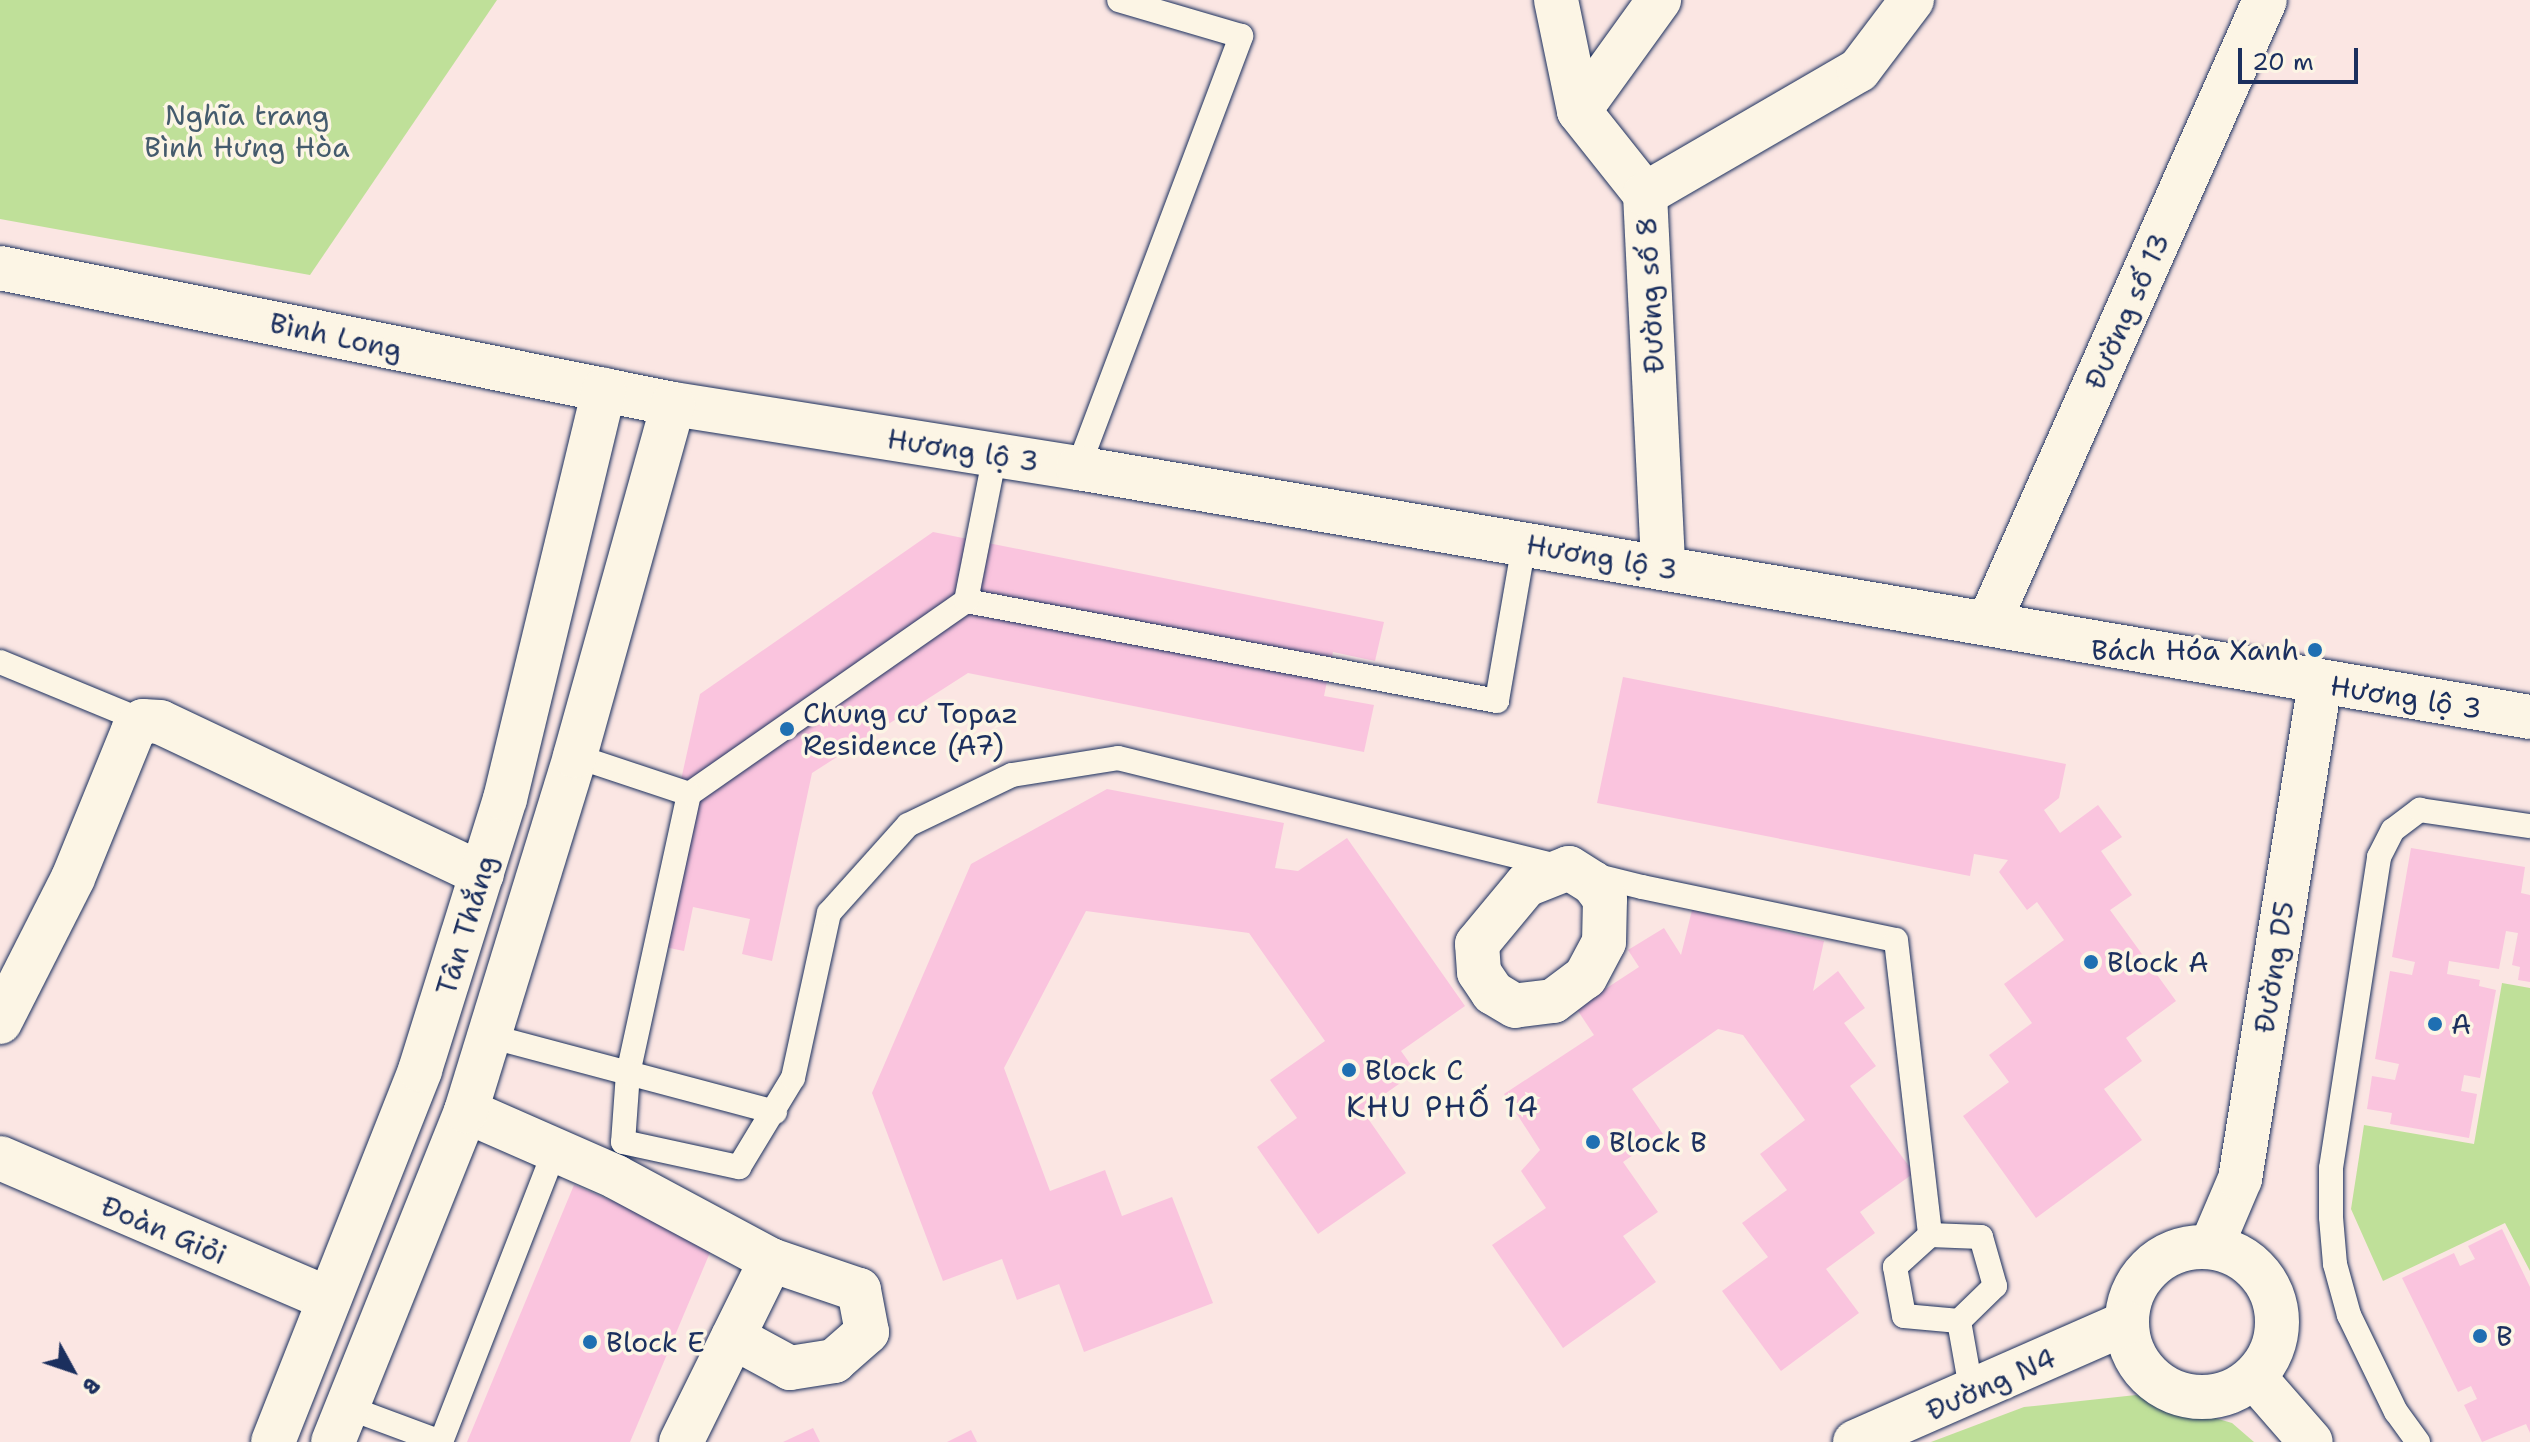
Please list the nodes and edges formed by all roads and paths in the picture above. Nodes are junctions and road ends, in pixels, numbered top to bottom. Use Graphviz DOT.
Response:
graph roads {
  1 [pos="1119,0"];
  2 [pos="1556,0"];
  3 [pos="1659,0"];
  4 [pos="1912,0"];
  5 [pos="2265,0"];
  6 [pos="1579,111"];
  7 [pos="1645,194"];
  8 [pos="0,268"];
  9 [pos="604,390"];
  10 [pos="673,404"];
  11 [pos="995,455"];
  12 [pos="1078,468"];
  13 [pos="1524,544"];
  14 [pos="1663,567"];
  15 [pos="966,601"];
  16 [pos="1989,622"];
  17 [pos="0,662"];
  18 [pos="2320,683"];
  19 [pos="2530,717"];
  20 [pos="151,722"];
  21 [pos="575,756"];
  22 [pos="689,794"];
  23 [pos="2530,826"];
  24 [pos="482,874"];
  25 [pos="0,1022"];
  26 [pos="489,1036"];
  27 [pos="628,1073"];
  28 [pos="466,1111"];
  29 [pos="775,1112"];
  30 [pos="555,1150"];
  31 [pos="0,1158"];
  32 [pos="1930,1235"];
  33 [pos="2211,1247"];
  34 [pos="771,1260"];
  35 [pos="329,1299"];
  36 [pos="1959,1321"];
  37 [pos="2126,1323"];
  38 [pos="733,1337"];
  39 [pos="2254,1377"];
  40 [pos="1972,1394"];
  41 [pos="341,1425"];
  42 [pos="273,1442"];
  43 [pos="441,1442"];
  44 [pos="681,1442"];
  45 [pos="1855,1442"];
  46 [pos="2311,1442"];
  47 [pos="2418,1442"];
  1 -- 12 [label="lane"];
  2 -- 6 [label="street, Đường số 8"];
  3 -- 6 [label="street"];
  4 -- 7 [label="street"];
  5 -- 16 [label="street, Đường số 13"];
  6 -- 7 [label="street, Đường số 8"];
  7 -- 14 [label="street, Đường số 8"];
  8 -- 9 [label="street, Bình Long"];
  9 -- 10 [label="street, Bình Long"];
  9 -- 24 [label="street, Tân Thắng"];
  10 -- 11 [label="street, Hương lộ 3"];
  10 -- 21 [label="street, Tân Thắng"];
  11 -- 12 [label="street, Hương lộ 3"];
  11 -- 15 [label="lane"];
  12 -- 13 [label="street, Hương lộ 3"];
  13 -- 14 [label="street, Hương lộ 3"];
  13 -- 15 [label="lane"];
  14 -- 16 [label="street, Hương lộ 3"];
  15 -- 22 [label="lane"];
  16 -- 18 [label="street, Hương lộ 3"];
  17 -- 20 [label="lane"];
  18 -- 19 [label="street, Hương lộ 3"];
  18 -- 33 [label="street, Đường D5"];
  20 -- 24 [label="street"];
  20 -- 25 [label="street"];
  21 -- 22 [label="lane"];
  21 -- 26 [label="street, Tân Thắng"];
  22 -- 27 [label="lane"];
  23 -- 47 [label="lane"];
  24 -- 35 [label="street, Tân Thắng"];
  26 -- 27 [label="lane"];
  26 -- 28 [label="street, Tân Thắng"];
  27 -- 29 [label="lane"];
  27 -- 29 [label="lane"];
  28 -- 30 [label="street"];
  28 -- 41 [label="street, Tân Thắng"];
  29 -- 32 [label="lane"];
  30 -- 34 [label="street"];
  30 -- 43 [label="lane"];
  31 -- 35 [label="street, Đoàn Giỏi"];
  32 -- 36 [label="lane"];
  32 -- 36 [label="lane"];
  33 -- 37 [label="street"];
  33 -- 39 [label="street"];
  34 -- 38 [label="street"];
  34 -- 38 [label="street"];
  35 -- 42 [label="street, Tân Thắng"];
  36 -- 40 [label="lane"];
  37 -- 39 [label="street"];
  37 -- 40 [label="street, Đường N4"];
  38 -- 44 [label="street"];
  39 -- 46 [label="street"];
  40 -- 45 [label="street, Đường N4"];
  41 -- 43 [label="lane"];
}
